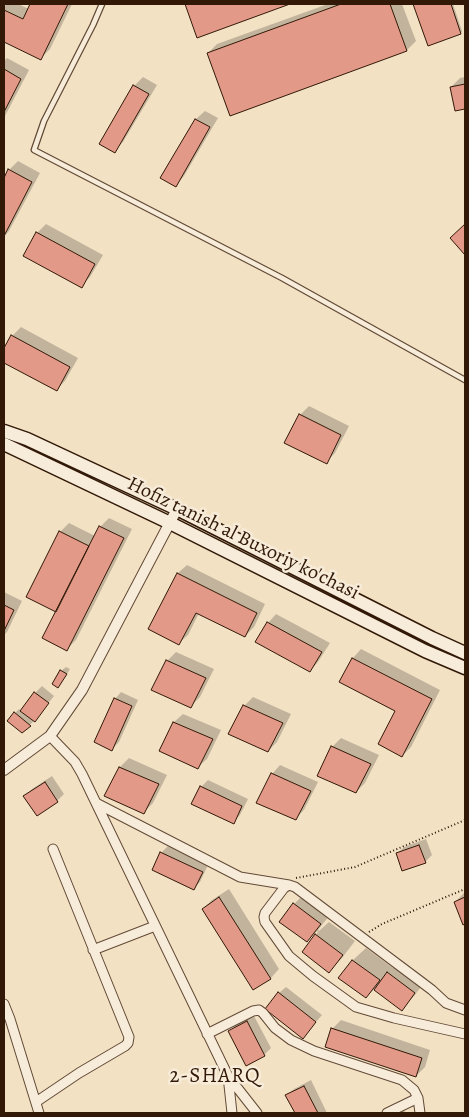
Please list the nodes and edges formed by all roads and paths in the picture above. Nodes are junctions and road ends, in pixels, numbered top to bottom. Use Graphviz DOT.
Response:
graph roads {
  1 [pos="102,4"];
  2 [pos="465,380"];
  3 [pos="4,431"];
  4 [pos="4,444"];
  5 [pos="177,509"];
  6 [pos="170,522"];
  7 [pos="465,653"];
  8 [pos="465,668"];
  9 [pos="50,736"];
  10 [pos="4,770"];
  11 [pos="96,803"];
  12 [pos="465,820"];
  13 [pos="53,849"];
  14 [pos="289,885"];
  15 [pos="465,889"];
  16 [pos="155,926"];
  17 [pos="362,938"];
  18 [pos="93,950"];
  19 [pos="4,1004"];
  20 [pos="465,1010"];
  21 [pos="7,1021"];
  22 [pos="208,1034"];
  23 [pos="465,1034"];
  24 [pos="228,1076"];
  25 [pos="418,1098"];
  26 [pos="36,1102"];
  27 [pos="39,1113"];
  28 [pos="232,1113"];
  29 [pos="257,1113"];
  30 [pos="386,1113"];
  31 [pos="420,1113"];
  1 -- 2 [label="lane"];
  3 -- 5 [label="main road, Hofiz tanish al Buxoriy ko'chasi"];
  4 -- 6 [label="main road, Hofiz tanish al Buxoriy ko'chasi"];
  5 -- 6 [label="street"];
  5 -- 7 [label="main road, Hofiz tanish al Buxoriy ko'chasi"];
  6 -- 8 [label="main road, Hofiz tanish al Buxoriy ko'chasi"];
  6 -- 9 [label="street"];
  9 -- 10 [label="street"];
  9 -- 11 [label="street"];
  11 -- 14 [label="street"];
  11 -- 16 [label="street"];
  12 -- 14 [label="path"];
  13 -- 18 [label="street"];
  14 -- 17 [label="street"];
  14 -- 23 [label="street"];
  15 -- 17 [label="path"];
  16 -- 18 [label="street"];
  16 -- 22 [label="street"];
  17 -- 20 [label="street"];
  18 -- 26 [label="street"];
  19 -- 21 [label="street"];
  21 -- 26 [label="street"];
  22 -- 24 [label="street"];
  22 -- 25 [label="street"];
  24 -- 28 [label="street"];
  24 -- 29 [label="street"];
  25 -- 30 [label="street"];
  25 -- 31 [label="street"];
  26 -- 27 [label="street"];
}
